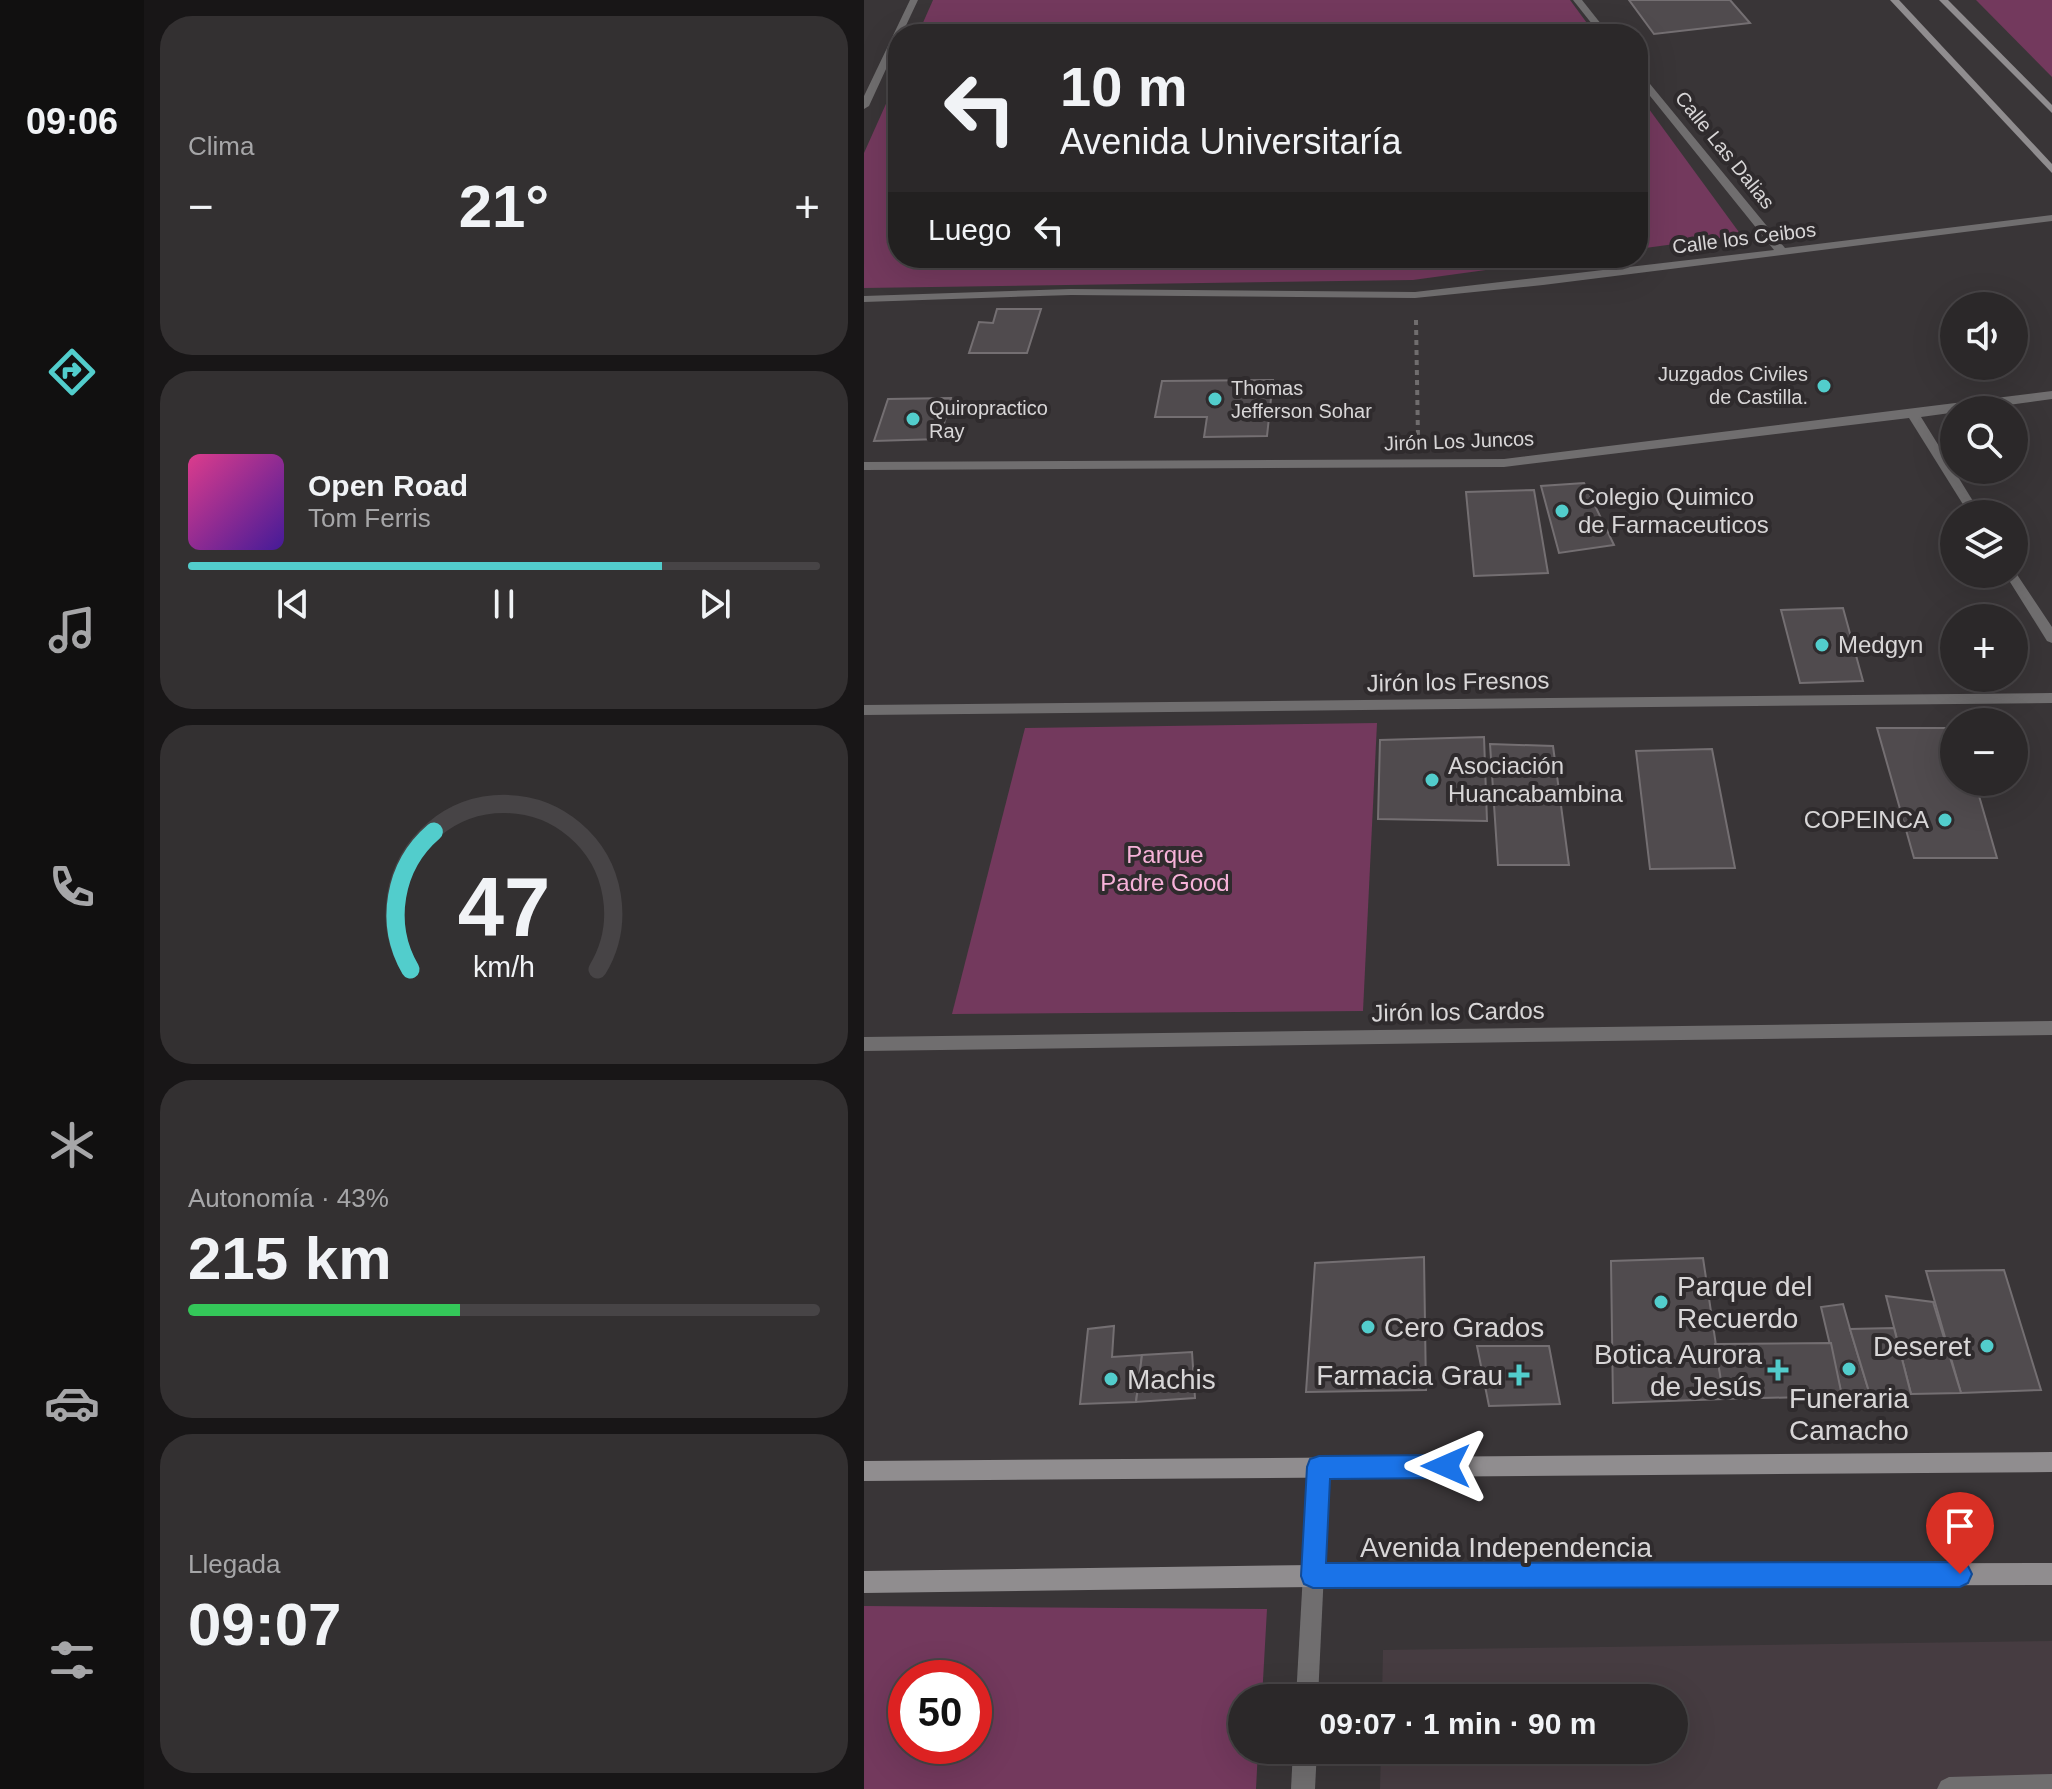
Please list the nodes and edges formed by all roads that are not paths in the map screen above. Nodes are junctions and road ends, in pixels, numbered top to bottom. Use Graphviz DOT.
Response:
graph roads {
  1 [pos="914,0"];
  2 [pos="1577,0"];
  3 [pos="1894,0"];
  4 [pos="1943,0"];
  5 [pos="903,24"];
  6 [pos="1597,24"];
  7 [pos="888,55"];
  8 [pos="1648,87"];
  9 [pos="864,106"];
  10 [pos="2052,110"];
  11 [pos="2052,170"];
  12 [pos="2052,218"];
  13 [pos="1781,251"];
  14 [pos="864,299"];
  15 [pos="2052,395"];
  16 [pos="1913,414"];
  17 [pos="864,467"];
  18 [pos="1966,500"];
  19 [pos="2021,588"];
  20 [pos="2052,638"];
  21 [pos="2052,698"];
  22 [pos="864,710"];
  23 [pos="2052,1028"];
  24 [pos="864,1044"];
  25 [pos="2052,1462"];
  26 [pos="1319,1467"];
  27 [pos="864,1471"];
  28 [pos="2052,1574"];
  29 [pos="1313,1576"];
  30 [pos="864,1582"];
  31 [pos="1308,1684"];
  32 [pos="1304,1764"];
  33 [pos="2052,1786"];
  34 [pos="1303,1789"];
  35 [pos="1949,1789"];
  1 -- 5 [label="street"];
  2 -- 6 [label="street"];
  3 -- 11 [label="main road"];
  4 -- 10 [label="main road"];
  7 -- 9 [label="street"];
  8 -- 13 [label="street, Calle Las Dalias"];
  12 -- 13 [label="street, Calle los Ceibos"];
  13 -- 14 [label="street, Calle los Ceibos"];
  15 -- 16 [label="street, Jirón Los Juncos"];
  16 -- 17 [label="street, Jirón Los Juncos"];
  16 -- 18 [label="street"];
  19 -- 20 [label="street"];
  21 -- 22 [label="street, Jirón los Fresnos"];
  23 -- 24 [label="street, Jirón los Cardos"];
  25 -- 26 [label="main road"];
  26 -- 27 [label="main road"];
  26 -- 29 [label="street"];
  28 -- 29 [label="main road, Avenida Independencia"];
  29 -- 30 [label="main road, Avenida Independencia"];
  29 -- 31 [label="street"];
  32 -- 34 [label="street"];
  33 -- 35 [label="street"];
}
